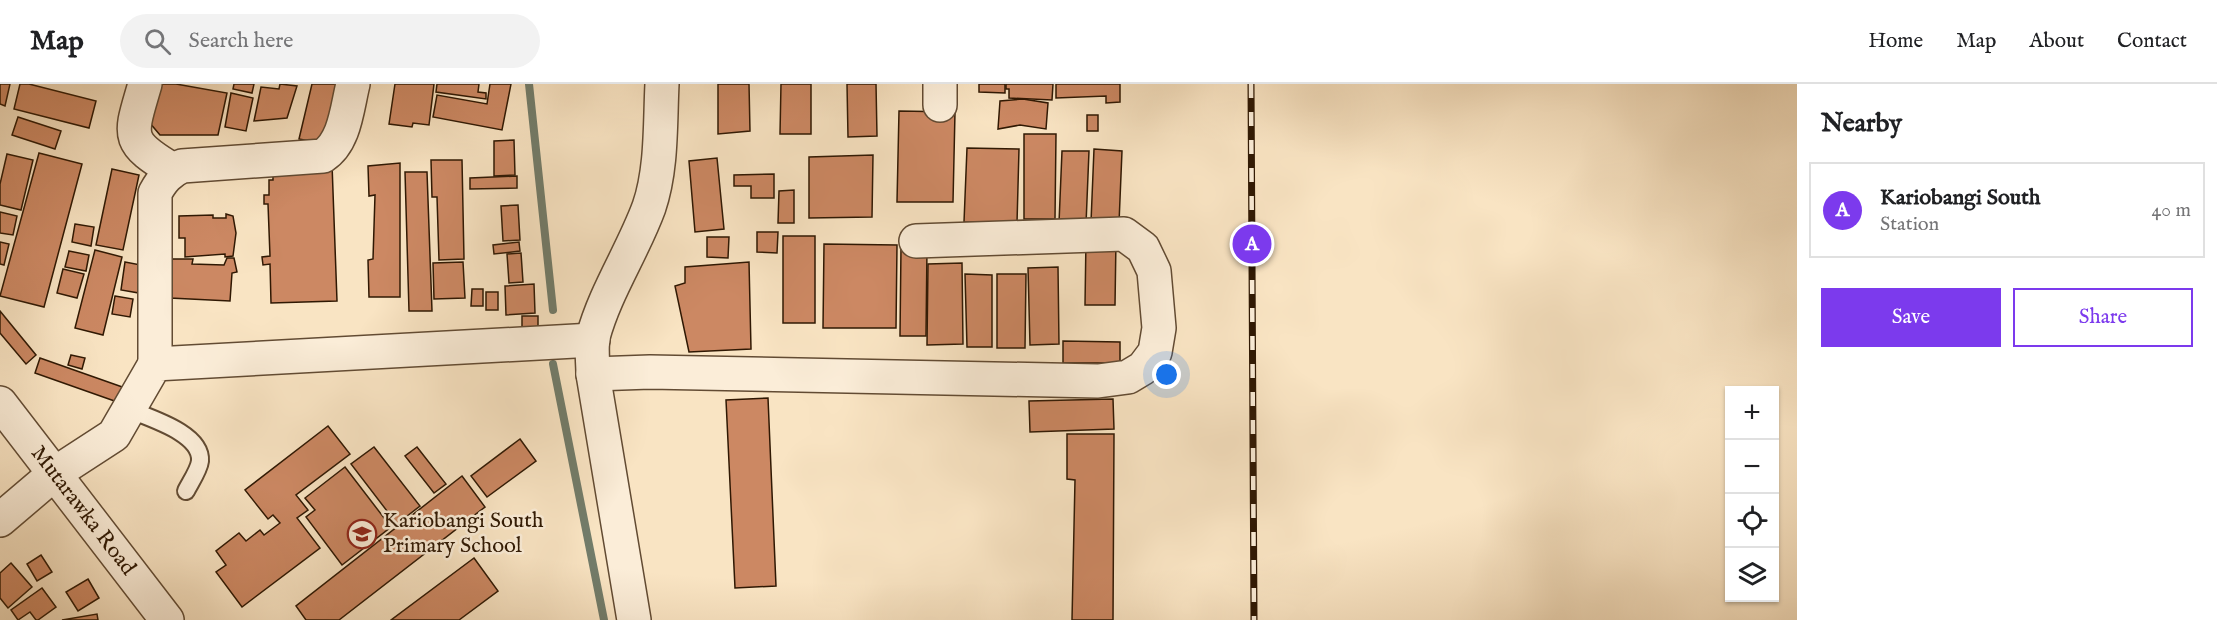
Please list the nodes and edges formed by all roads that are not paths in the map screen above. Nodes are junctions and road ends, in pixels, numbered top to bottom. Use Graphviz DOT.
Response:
graph roads {
  1 [pos="145,84"];
  2 [pos="353,84"];
  3 [pos="662,84"];
  4 [pos="173,170"];
  5 [pos="916,241"];
  6 [pos="593,340"];
  7 [pos="155,364"];
  8 [pos="593,374"];
  9 [pos="0,404"];
  10 [pos="128,409"];
  11 [pos="54,474"];
  12 [pos="186,491"];
  13 [pos="0,519"];
  14 [pos="167,620"];
  15 [pos="634,620"];
  1 -- 4 [label="street"];
  2 -- 4 [label="street"];
  3 -- 6 [label="street"];
  4 -- 7 [label="street"];
  5 -- 8 [label="street"];
  6 -- 7 [label="street"];
  6 -- 8 [label="street"];
  7 -- 10 [label="street"];
  8 -- 15 [label="street"];
  9 -- 11 [label="street, Mutarawka Road"];
  10 -- 11 [label="street"];
  10 -- 12 [label="lane"];
  11 -- 13 [label="street"];
  11 -- 14 [label="street, Mutarawka Road"];
}
